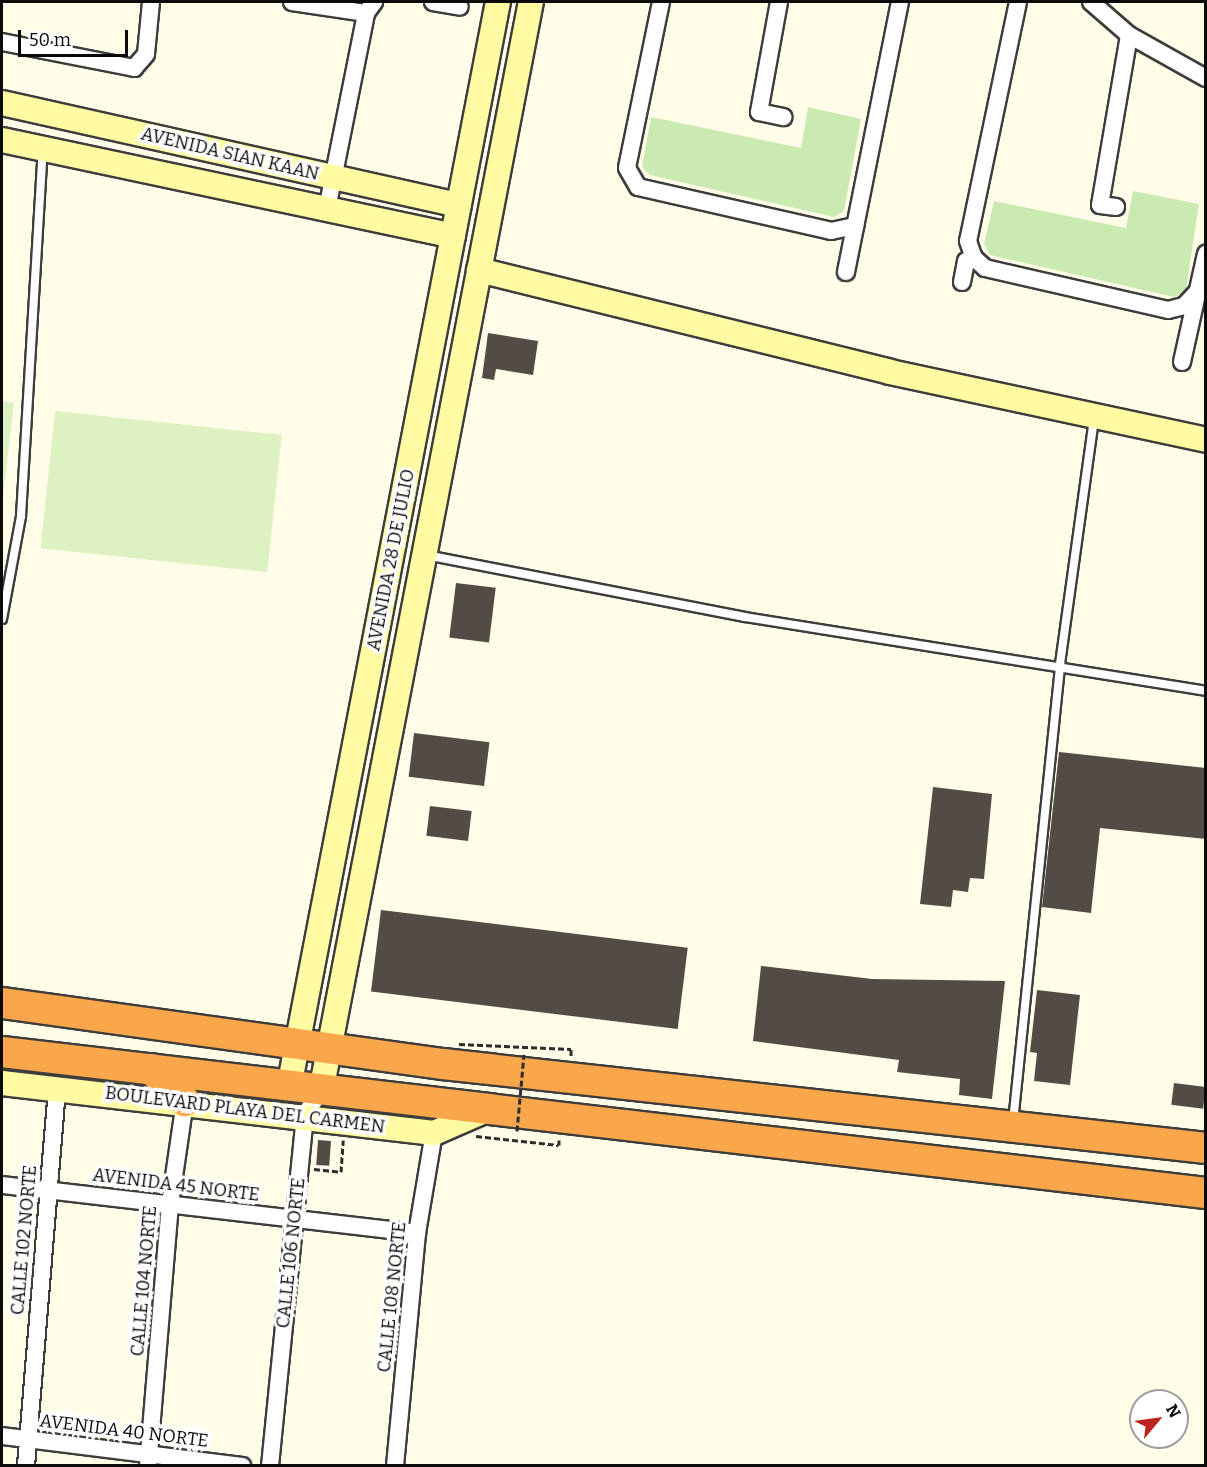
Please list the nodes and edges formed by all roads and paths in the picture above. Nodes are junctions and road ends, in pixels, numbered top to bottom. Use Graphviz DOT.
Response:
graph roads {
  1 [pos="151,2"];
  2 [pos="292,2"];
  3 [pos="433,2"];
  4 [pos="498,2"];
  5 [pos="531,2"];
  6 [pos="661,2"];
  7 [pos="780,2"];
  8 [pos="900,2"];
  9 [pos="1018,2"];
  10 [pos="1091,2"];
  11 [pos="370,7"];
  12 [pos="460,7"];
  13 [pos="1129,35"];
  14 [pos="2,42"];
  15 [pos="1206,78"];
  16 [pos="2,103"];
  17 [pos="783,117"];
  18 [pos="2,140"];
  19 [pos="43,150"];
  20 [pos="334,177"];
  21 [pos="459,205"];
  22 [pos="1116,207"];
  23 [pos="327,209"];
  24 [pos="855,226"];
  25 [pos="453,236"];
  26 [pos="1206,254"];
  27 [pos="974,258"];
  28 [pos="479,270"];
  29 [pos="846,272"];
  30 [pos="962,282"];
  31 [pos="1198,290"];
  32 [pos="1182,362"];
  33 [pos="1094,416"];
  34 [pos="415,435"];
  35 [pos="445,440"];
  36 [pos="1206,440"];
  37 [pos="423,554"];
  38 [pos="2,619"];
  39 [pos="1060,664"];
  40 [pos="1206,691"];
  41 [pos="2,1003"];
  42 [pos="296,1043"];
  43 [pos="327,1046"];
  44 [pos="2,1052"];
  45 [pos="524,1054"];
  46 [pos="151,1069"];
  47 [pos="2,1083"];
  48 [pos="289,1088"];
  49 [pos="57,1089"];
  50 [pos="185,1101"];
  51 [pos="313,1103"];
  52 [pos="484,1111"];
  53 [pos="946,1118"];
  54 [pos="346,1120"];
  55 [pos="1013,1125"];
  56 [pos="444,1129"];
  57 [pos="527,1132"];
  58 [pos="549,1135"];
  59 [pos="1206,1148"];
  60 [pos="939,1162"];
  61 [pos="300,1167"];
  62 [pos="2,1185"];
  63 [pos="48,1189"];
  64 [pos="1206,1193"];
  65 [pos="170,1204"];
  66 [pos="294,1219"];
  67 [pos="417,1233"];
  68 [pos="2,1436"];
  69 [pos="28,1438"];
  70 [pos="149,1459"];
  71 [pos="26,1466"];
  72 [pos="242,1466"];
  73 [pos="270,1466"];
  74 [pos="395,1466"];
  1 -- 14 [label="street"];
  2 -- 11 [label="street"];
  3 -- 12 [label="street"];
  4 -- 21 [label="main road, AVENIDA 28 DE JULIO"];
  5 -- 28 [label="main road, AVENIDA 28 DE JULIO"];
  6 -- 24 [label="street"];
  7 -- 17 [label="street"];
  8 -- 24 [label="street"];
  9 -- 27 [label="street"];
  10 -- 13 [label="street"];
  11 -- 20 [label="street"];
  13 -- 15 [label="street"];
  13 -- 22 [label="street"];
  16 -- 20 [label="main road, AVENIDA SIAN KAAN"];
  18 -- 19 [label="main road, AVENIDA SIAN KAAN"];
  19 -- 23 [label="main road, AVENIDA SIAN KAAN"];
  19 -- 38 [label="lane"];
  20 -- 21 [label="main road, AVENIDA SIAN KAAN"];
  20 -- 23 [label="street"];
  21 -- 25 [label="main road, AVENIDA 28 DE JULIO"];
  23 -- 25 [label="main road, AVENIDA SIAN KAAN"];
  24 -- 29 [label="street"];
  25 -- 34 [label="main road, AVENIDA 28 DE JULIO"];
  26 -- 31 [label="street"];
  27 -- 30 [label="street"];
  27 -- 31 [label="street"];
  28 -- 33 [label="main road"];
  28 -- 35 [label="main road, AVENIDA 28 DE JULIO"];
  31 -- 32 [label="street"];
  33 -- 36 [label="main road"];
  33 -- 39 [label="lane"];
  34 -- 35 [label="main road"];
  34 -- 42 [label="main road, AVENIDA 28 DE JULIO"];
  35 -- 37 [label="main road, AVENIDA 28 DE JULIO"];
  37 -- 39 [label="lane"];
  37 -- 43 [label="main road, AVENIDA 28 DE JULIO"];
  39 -- 40 [label="lane"];
  39 -- 55 [label="lane"];
  41 -- 42 [label="highway"];
  42 -- 43 [label="highway"];
  42 -- 48 [label="main road, AVENIDA 28 DE JULIO"];
  43 -- 51 [label="main road, CALLE 106 NORTE"];
  43 -- 53 [label="highway"];
  44 -- 46 [label="highway"];
  45 -- 57 [label="path, bridge"];
  46 -- 48 [label="highway"];
  46 -- 50 [label="highway"];
  47 -- 49 [label="main road, BOULEVARD PLAYA DEL CARMEN"];
  48 -- 51 [label="highway"];
  49 -- 50 [label="main road, BOULEVARD PLAYA DEL CARMEN"];
  49 -- 63 [label="street, CALLE 102 NORTE"];
  50 -- 51 [label="main road, BOULEVARD PLAYA DEL CARMEN"];
  50 -- 65 [label="street, CALLE 104 NORTE"];
  51 -- 52 [label="highway"];
  51 -- 54 [label="main road, BOULEVARD PLAYA DEL CARMEN"];
  51 -- 61 [label="street, CALLE 106 NORTE"];
  52 -- 56 [label="main road"];
  52 -- 60 [label="highway"];
  53 -- 55 [label="highway"];
  53 -- 60 [label="highway"];
  54 -- 56 [label="main road, BOULEVARD PLAYA DEL CARMEN"];
  54 -- 61 [label="path"];
  55 -- 59 [label="highway"];
  56 -- 58 [label="path"];
  56 -- 67 [label="street, CALLE 108 NORTE"];
  60 -- 64 [label="highway"];
  61 -- 66 [label="street, CALLE 106 NORTE"];
  62 -- 63 [label="street, AVENIDA 45 NORTE"];
  63 -- 65 [label="street, AVENIDA 45 NORTE"];
  63 -- 69 [label="street, CALLE 102 NORTE"];
  65 -- 66 [label="street, AVENIDA 45 NORTE"];
  65 -- 70 [label="street, CALLE 104 NORTE"];
  66 -- 67 [label="street, AVENIDA 45 NORTE"];
  66 -- 73 [label="street, CALLE 106 NORTE"];
  67 -- 74 [label="street, CALLE 108 NORTE"];
  68 -- 69 [label="street, AVENIDA 40 NORTE"];
  69 -- 70 [label="street, AVENIDA 40 NORTE"];
  69 -- 71 [label="street, CALLE 102 NORTE"];
  70 -- 72 [label="street, AVENIDA 40 NORTE"];
}
